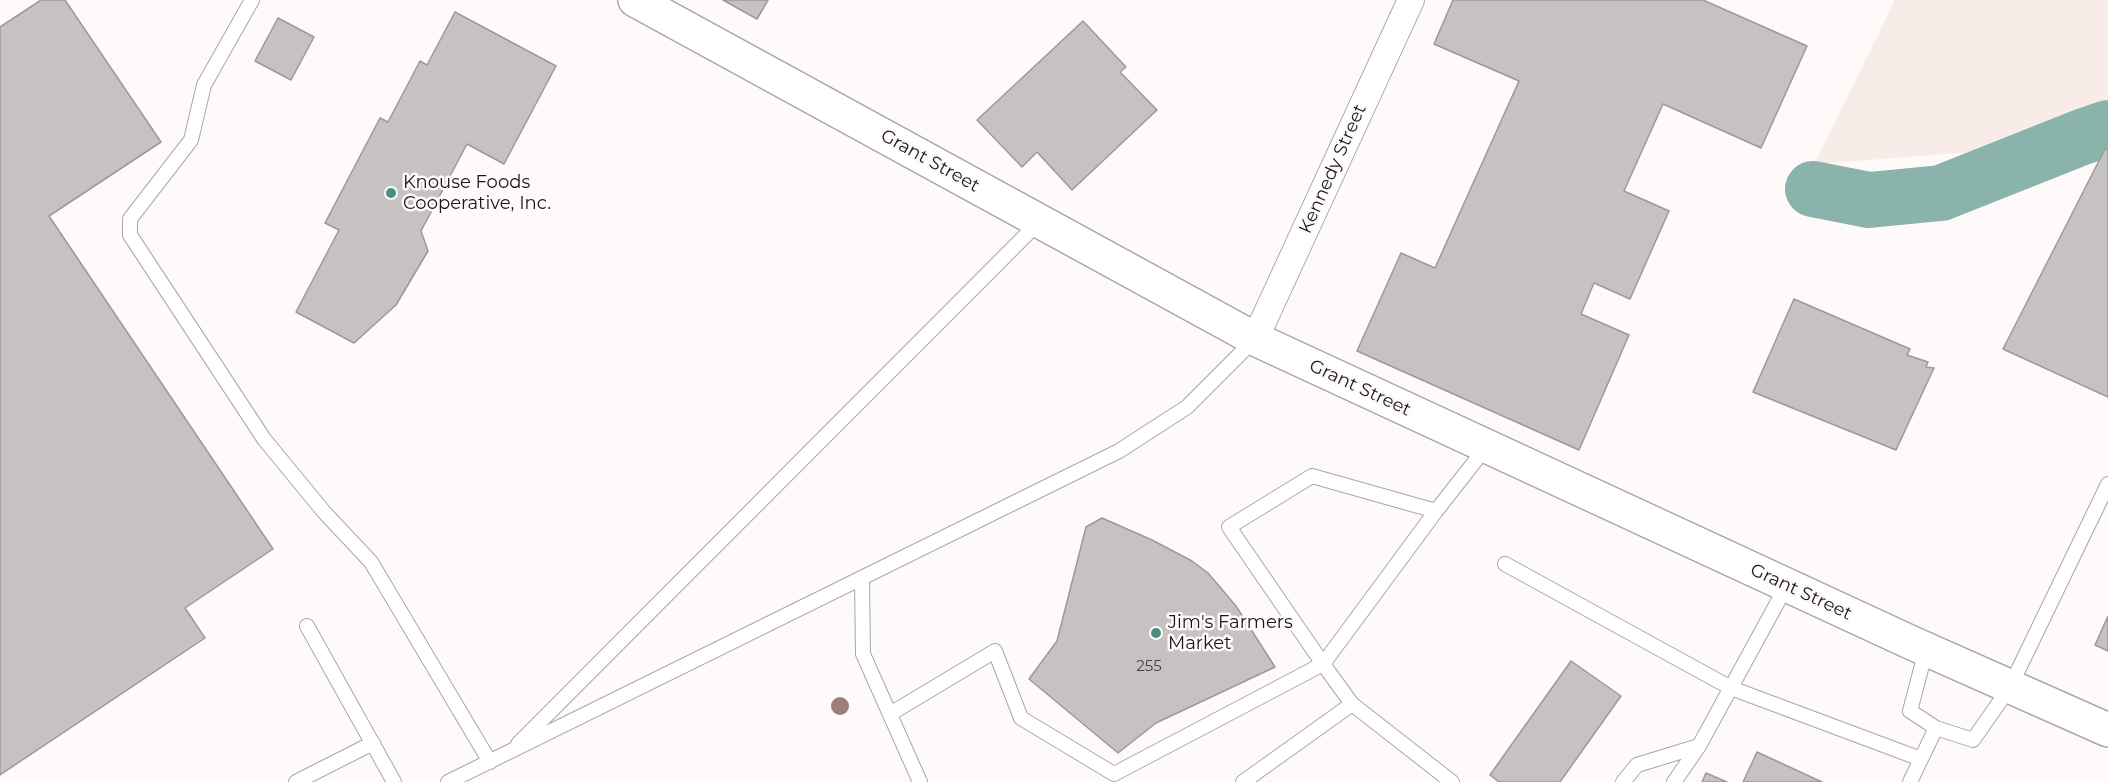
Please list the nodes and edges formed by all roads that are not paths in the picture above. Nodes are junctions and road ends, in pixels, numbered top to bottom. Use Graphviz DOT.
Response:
graph roads {
  1 [pos="252,0"];
  2 [pos="635,0"];
  3 [pos="1411,0"];
  4 [pos="1040,221"];
  5 [pos="1255,339"];
  6 [pos="1487,446"];
  7 [pos="2108,484"];
  8 [pos="1436,512"];
  9 [pos="1505,564"];
  10 [pos="862,579"];
  11 [pos="1787,585"];
  12 [pos="307,626"];
  13 [pos="1926,650"];
  14 [pos="1323,664"];
  15 [pos="2010,687"];
  16 [pos="1731,688"];
  17 [pos="1352,704"];
  18 [pos="890,714"];
  19 [pos="1936,728"];
  20 [pos="2108,730"];
  21 [pos="373,743"];
  22 [pos="1699,746"];
  23 [pos="510,752"];
  24 [pos="1921,759"];
  25 [pos="490,762"];
  26 [pos="296,782"];
  27 [pos="394,782"];
  28 [pos="448,782"];
  29 [pos="920,782"];
  30 [pos="1244,782"];
  31 [pos="1452,782"];
  32 [pos="1623,782"];
  33 [pos="1674,782"];
  34 [pos="1910,782"];
  1 -- 25 [label="lane"];
  2 -- 4 [label="street, Grant Street"];
  3 -- 5 [label="street, Kennedy Street"];
  4 -- 5 [label="street, Grant Street"];
  4 -- 23 [label="lane"];
  5 -- 6 [label="street, Grant Street"];
  5 -- 10 [label="lane"];
  6 -- 8 [label="lane"];
  6 -- 11 [label="street, Grant Street"];
  7 -- 15 [label="lane"];
  8 -- 14 [label="lane"];
  8 -- 14 [label="lane"];
  9 -- 16 [label="lane"];
  10 -- 18 [label="lane"];
  10 -- 23 [label="lane"];
  11 -- 13 [label="street, Grant Street"];
  11 -- 16 [label="lane"];
  12 -- 21 [label="lane"];
  13 -- 15 [label="street, Grant Street"];
  13 -- 19 [label="lane"];
  14 -- 17 [label="lane"];
  14 -- 18 [label="lane"];
  15 -- 19 [label="lane"];
  15 -- 20 [label="street, Grant Street"];
  16 -- 22 [label="lane"];
  16 -- 24 [label="lane"];
  17 -- 30 [label="lane"];
  17 -- 31 [label="lane"];
  18 -- 29 [label="lane"];
  19 -- 24 [label="lane"];
  21 -- 26 [label="lane"];
  21 -- 27 [label="lane"];
  22 -- 32 [label="lane"];
  22 -- 33 [label="lane"];
  23 -- 25 [label="lane"];
  24 -- 34 [label="lane"];
  25 -- 28 [label="lane"];
}
